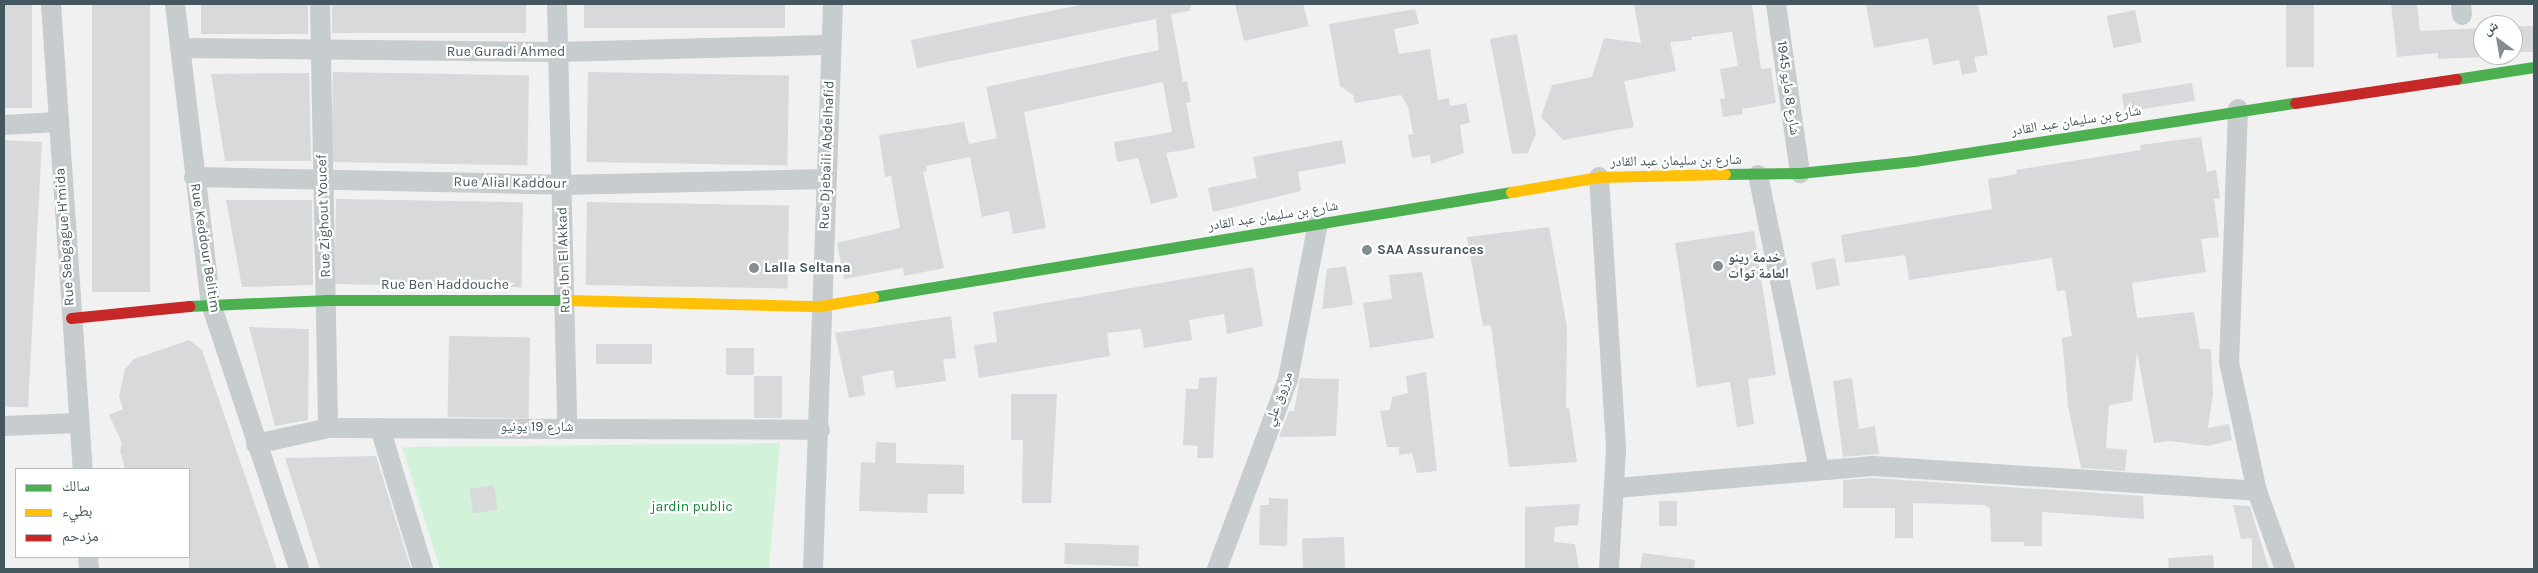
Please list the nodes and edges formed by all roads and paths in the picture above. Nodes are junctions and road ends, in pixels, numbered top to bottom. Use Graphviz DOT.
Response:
graph roads {
  1 [pos="51,4"];
  2 [pos="175,4"];
  3 [pos="320,4"];
  4 [pos="556,4"];
  5 [pos="834,4"];
  6 [pos="1776,4"];
  7 [pos="832,45"];
  8 [pos="180,48"];
  9 [pos="320,51"];
  10 [pos="558,52"];
  11 [pos="2534,67"];
  12 [pos="2238,109"];
  13 [pos="57,122"];
  14 [pos="4,125"];
  15 [pos="1800,173"];
  16 [pos="1758,174"];
  17 [pos="194,177"];
  18 [pos="1599,177"];
  19 [pos="321,179"];
  20 [pos="826,180"];
  21 [pos="561,185"];
  22 [pos="1318,223"];
  23 [pos="328,300"];
  24 [pos="566,300"];
  25 [pos="211,304"];
  26 [pos="820,306"];
  27 [pos="71,318"];
  28 [pos="78,423"];
  29 [pos="4,426"];
  30 [pos="567,427"];
  31 [pos="328,428"];
  32 [pos="380,428"];
  33 [pos="820,430"];
  34 [pos="256,444"];
  35 [pos="83,468"];
  36 [pos="1819,470"];
  37 [pos="1616,488"];
  38 [pos="2257,490"];
  39 [pos="299,569"];
  40 [pos="423,569"];
  41 [pos="814,569"];
  42 [pos="1217,569"];
  43 [pos="1608,569"];
  44 [pos="2285,569"];
  1 -- 13 [label="street, Rue Sebgague H'mida"];
  2 -- 8 [label="street, Rue Keddour Belitim"];
  3 -- 9 [label="street, Rue Zighout Youcef"];
  4 -- 10 [label="street, Rue Ibn El Akkad"];
  5 -- 7 [label="street, Rue Djebaili Abdelhafid"];
  6 -- 15 [label="street, شارع 8 مايو 1945"];
  7 -- 10 [label="street, Rue Guradi Ahmed"];
  7 -- 20 [label="street, Rue Djebaili Abdelhafid"];
  8 -- 9 [label="street, Rue Guradi Ahmed"];
  8 -- 17 [label="street, Rue Keddour Belitim"];
  9 -- 10 [label="street, Rue Guradi Ahmed"];
  9 -- 19 [label="street, Rue Zighout Youcef"];
  10 -- 21 [label="street, Rue Ibn El Akkad"];
  11 -- 12 [label="street, شارع بن سليمان عبد القادر"];
  12 -- 15 [label="street, شارع بن سليمان عبد القادر"];
  12 -- 38 [label="street"];
  13 -- 14 [label="street"];
  13 -- 27 [label="street, Rue Sebgague H'mida"];
  15 -- 16 [label="street, شارع بن سليمان عبد القادر"];
  16 -- 18 [label="street, شارع بن سليمان عبد القادر"];
  16 -- 36 [label="street"];
  17 -- 19 [label="street, Rue Alial Kaddour"];
  17 -- 25 [label="street, Rue Keddour Belitim"];
  18 -- 22 [label="street, شارع بن سليمان عبد القادر"];
  18 -- 37 [label="street"];
  19 -- 21 [label="street, Rue Alial Kaddour"];
  19 -- 23 [label="street, Rue Zighout Youcef"];
  20 -- 21 [label="street, Rue Alial Kaddour"];
  20 -- 26 [label="street, Rue Djebaili Abdelhafid"];
  21 -- 24 [label="street, Rue Ibn El Akkad"];
  22 -- 26 [label="street, شارع بن سليمان عبد القادر"];
  22 -- 42 [label="street, مرزوق علي"];
  23 -- 24 [label="street, Rue Ben Haddouche"];
  23 -- 25 [label="street, Rue Ben Haddouche"];
  23 -- 31 [label="street, Rue Zighout Youcef"];
  24 -- 26 [label="street, Rue Ben Haddouche"];
  24 -- 30 [label="street, Rue Ibn El Akkad"];
  25 -- 27 [label="street, Rue Ben Haddouche"];
  25 -- 34 [label="street, Rue Keddour Belitim"];
  26 -- 33 [label="street, Rue Djebaili Abdelhafid"];
  27 -- 28 [label="street, Rue Sebgague H'mida"];
  28 -- 29 [label="street"];
  28 -- 35 [label="street, Rue Sebgague H'mida"];
  30 -- 32 [label="street, شارع 19 يونيو"];
  30 -- 33 [label="street, شارع 19 يونيو"];
  31 -- 32 [label="street, شارع 19 يونيو"];
  31 -- 34 [label="street, شارع 19 يونيو"];
  32 -- 40 [label="street"];
  33 -- 41 [label="street, Rue Djebaili Abdelhafid"];
  34 -- 39 [label="street, Rue Keddour Belitim"];
  36 -- 37 [label="street"];
  36 -- 38 [label="street"];
  37 -- 43 [label="street"];
  38 -- 44 [label="street"];
}
